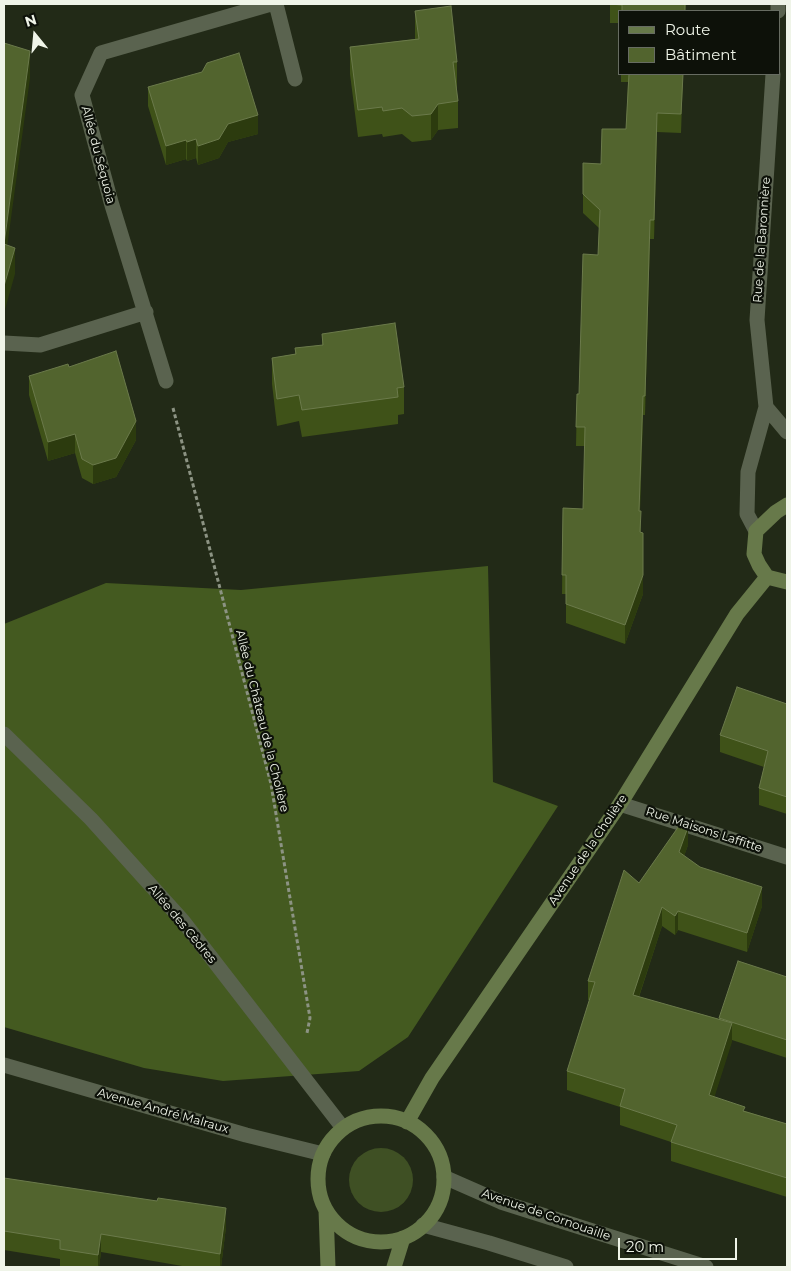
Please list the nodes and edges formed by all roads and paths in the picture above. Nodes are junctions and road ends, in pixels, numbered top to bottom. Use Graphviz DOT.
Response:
graph roads {
  1 [pos="271,4"];
  2 [pos="276,4"];
  3 [pos="774,75"];
  4 [pos="295,79"];
  5 [pos="146,312"];
  6 [pos="4,343"];
  7 [pos="166,381"];
  8 [pos="766,406"];
  9 [pos="787,432"];
  10 [pos="787,505"];
  11 [pos="756,531"];
  12 [pos="767,577"];
  13 [pos="787,582"];
  14 [pos="4,734"];
  15 [pos="620,804"];
  16 [pos="787,857"];
  17 [pos="4,1065"];
  18 [pos="298,1069"];
  19 [pos="407,1122"];
  20 [pos="343,1128"];
  21 [pos="323,1154"];
  22 [pos="444,1178"];
  23 [pos="326,1210"];
  24 [pos="423,1225"];
  25 [pos="403,1238"];
  26 [pos="328,1267"];
  27 [pos="394,1267"];
  28 [pos="566,1267"];
  29 [pos="706,1267"];
  1 -- 5 [label="street, Allée du Séquoia"];
  2 -- 4 [label="street"];
  3 -- 8 [label="street, Rue de la Baronnière"];
  5 -- 6 [label="street"];
  5 -- 7 [label="street, Allée du Séquoia"];
  7 -- 18 [label="path, Allée du Château de la Cholière"];
  8 -- 9 [label="street"];
  8 -- 11 [label="street, Rue de la Baronnière"];
  10 -- 11 [label="street"];
  11 -- 12 [label="street"];
  12 -- 13 [label="street"];
  12 -- 15 [label="street, Avenue de la Cholière"];
  14 -- 18 [label="street, Allée des Cèdres"];
  15 -- 16 [label="street, Rue Maisons Laffitte"];
  15 -- 19 [label="street, Avenue de la Cholière"];
  17 -- 21 [label="street, Avenue André Malraux"];
  18 -- 20 [label="street, Allée des Cèdres"];
  19 -- 20 [label="street"];
  19 -- 22 [label="street"];
  20 -- 21 [label="street"];
  21 -- 23 [label="street"];
  22 -- 24 [label="street"];
  22 -- 29 [label="street, Avenue de Cornouaille"];
  23 -- 25 [label="street"];
  23 -- 26 [label="street"];
  24 -- 25 [label="street"];
  24 -- 28 [label="street"];
  25 -- 27 [label="street"];
}
